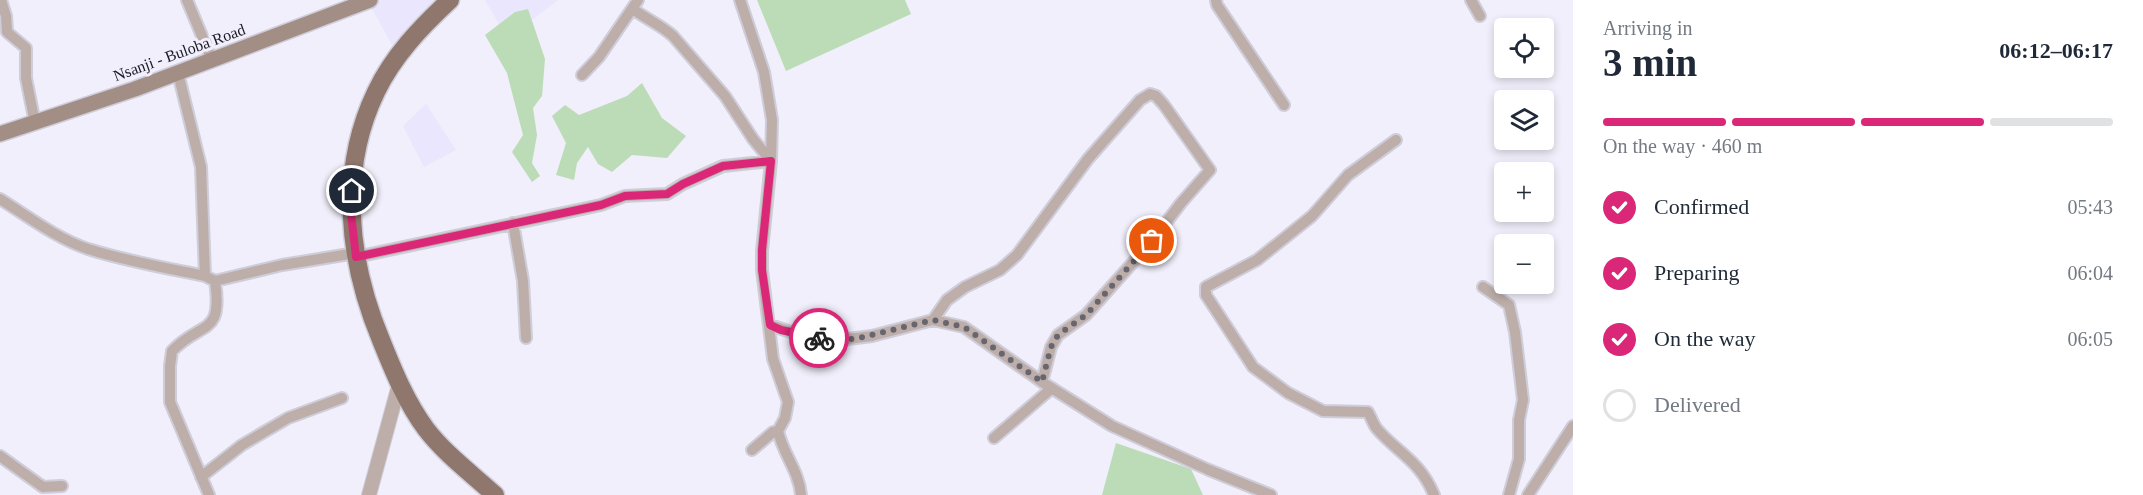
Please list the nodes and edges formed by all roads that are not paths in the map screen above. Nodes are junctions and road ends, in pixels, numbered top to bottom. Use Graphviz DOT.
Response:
graph roads {
  1 [pos="1,0"];
  2 [pos="187,0"];
  3 [pos="370,0"];
  4 [pos="450,0"];
  5 [pos="740,0"];
  6 [pos="1216,0"];
  7 [pos="1471,0"];
  8 [pos="635,5"];
  9 [pos="1480,16"];
  10 [pos="212,60"];
  11 [pos="178,73"];
  12 [pos="582,75"];
  13 [pos="1284,105"];
  14 [pos="34,123"];
  15 [pos="0,134"];
  16 [pos="1396,140"];
  17 [pos="771,161"];
  18 [pos="0,200"];
  19 [pos="513,223"];
  20 [pos="356,255"];
  21 [pos="210,278"];
  22 [pos="1483,287"];
  23 [pos="933,320"];
  24 [pos="770,325"];
  25 [pos="526,338"];
  26 [pos="1042,382"];
  27 [pos="399,385"];
  28 [pos="1052,388"];
  29 [pos="342,398"];
  30 [pos="1573,426"];
  31 [pos="777,431"];
  32 [pos="994,438"];
  33 [pos="752,450"];
  34 [pos="0,456"];
  35 [pos="201,477"];
  36 [pos="62,486"];
  37 [pos="209,495"];
  38 [pos="369,495"];
  39 [pos="495,495"];
  40 [pos="801,495"];
  41 [pos="1271,495"];
  42 [pos="1434,495"];
  43 [pos="1509,495"];
  44 [pos="1528,495"];
  1 -- 14 [label="street"];
  2 -- 10 [label="street"];
  3 -- 10 [label="main road, Nsanji - Buloba Road"];
  4 -- 20 [label="main road"];
  5 -- 17 [label="street"];
  6 -- 13 [label="street"];
  7 -- 9 [label="street"];
  8 -- 12 [label="street"];
  8 -- 17 [label="street"];
  10 -- 11 [label="main road, Nsanji - Buloba Road"];
  11 -- 14 [label="main road, Nsanji - Buloba Road"];
  11 -- 21 [label="street"];
  14 -- 15 [label="main road, Nsanji - Buloba Road"];
  16 -- 42 [label="street"];
  17 -- 19 [label="street"];
  17 -- 24 [label="street"];
  18 -- 21 [label="street"];
  19 -- 20 [label="street"];
  19 -- 25 [label="street"];
  20 -- 21 [label="street"];
  20 -- 27 [label="main road"];
  21 -- 35 [label="street"];
  22 -- 43 [label="street"];
  23 -- 24 [label="street"];
  23 -- 26 [label="street"];
  23 -- 26 [label="street"];
  24 -- 31 [label="street"];
  26 -- 28 [label="street"];
  27 -- 38 [label="street"];
  27 -- 39 [label="main road"];
  28 -- 32 [label="street"];
  28 -- 41 [label="street"];
  29 -- 35 [label="street"];
  30 -- 44 [label="street"];
  31 -- 33 [label="street"];
  31 -- 40 [label="street"];
  34 -- 36 [label="street"];
  35 -- 37 [label="street"];
}
